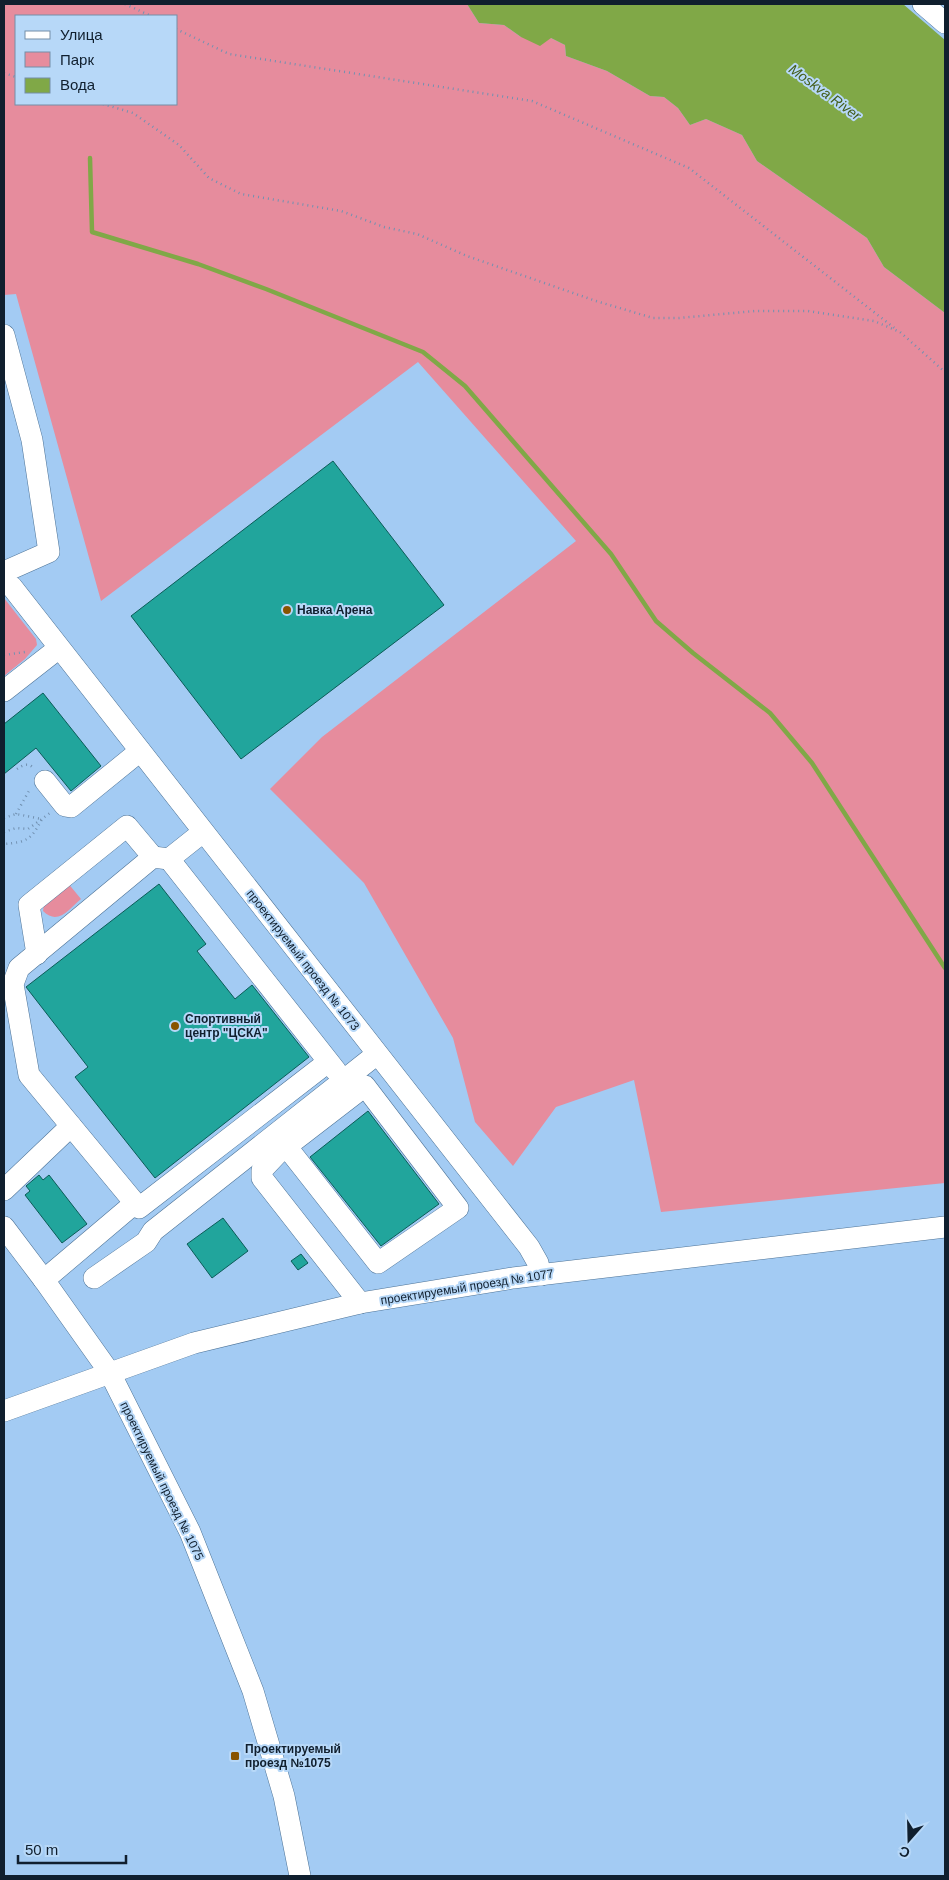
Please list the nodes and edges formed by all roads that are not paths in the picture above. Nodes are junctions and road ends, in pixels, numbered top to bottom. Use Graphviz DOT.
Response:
graph roads {
  1 [pos="922,4"];
  2 [pos="945,23"];
  3 [pos="4,335"];
  4 [pos="4,572"];
  5 [pos="4,582"];
  6 [pos="59,648"];
  7 [pos="4,691"];
  8 [pos="140,751"];
  9 [pos="41,776"];
  10 [pos="203,832"];
  11 [pos="161,858"];
  12 [pos="37,954"];
  13 [pos="374,1049"];
  14 [pos="328,1062"];
  15 [pos="71,1126"];
  16 [pos="286,1146"];
  17 [pos="4,1190"];
  18 [pos="135,1203"];
  19 [pos="4,1227"];
  20 [pos="945,1227"];
  21 [pos="541,1275"];
  22 [pos="94,1278"];
  23 [pos="44,1280"];
  24 [pos="360,1303"];
  25 [pos="110,1373"];
  26 [pos="4,1411"];
  27 [pos="300,1876"];
  1 -- 2 [label="street"];
  3 -- 4 [label="street"];
  5 -- 6 [label="street, проектируемый проезд № 1073"];
  6 -- 7 [label="street"];
  6 -- 8 [label="street, проектируемый проезд № 1073"];
  8 -- 9 [label="street"];
  8 -- 10 [label="street, проектируемый проезд № 1073"];
  10 -- 11 [label="street"];
  10 -- 13 [label="street, проектируемый проезд № 1073"];
  11 -- 12 [label="street"];
  11 -- 12 [label="street"];
  11 -- 14 [label="street"];
  12 -- 15 [label="street"];
  13 -- 14 [label="street"];
  13 -- 21 [label="street, проектируемый проезд № 1073"];
  13 -- 22 [label="street"];
  14 -- 18 [label="street"];
  15 -- 17 [label="street"];
  15 -- 18 [label="street"];
  16 -- 16 [label="street"];
  16 -- 24 [label="street"];
  18 -- 23 [label="street"];
  19 -- 23 [label="street, проектируемый проезд № 1075"];
  20 -- 21 [label="street, проектируемый проезд № 1077"];
  21 -- 24 [label="street, проектируемый проезд № 1077"];
  23 -- 25 [label="street, проектируемый проезд № 1075"];
  24 -- 25 [label="street, проектируемый проезд № 1077"];
  25 -- 26 [label="street, проектируемый проезд № 1077"];
  25 -- 27 [label="street, проектируемый проезд № 1075"];
}
